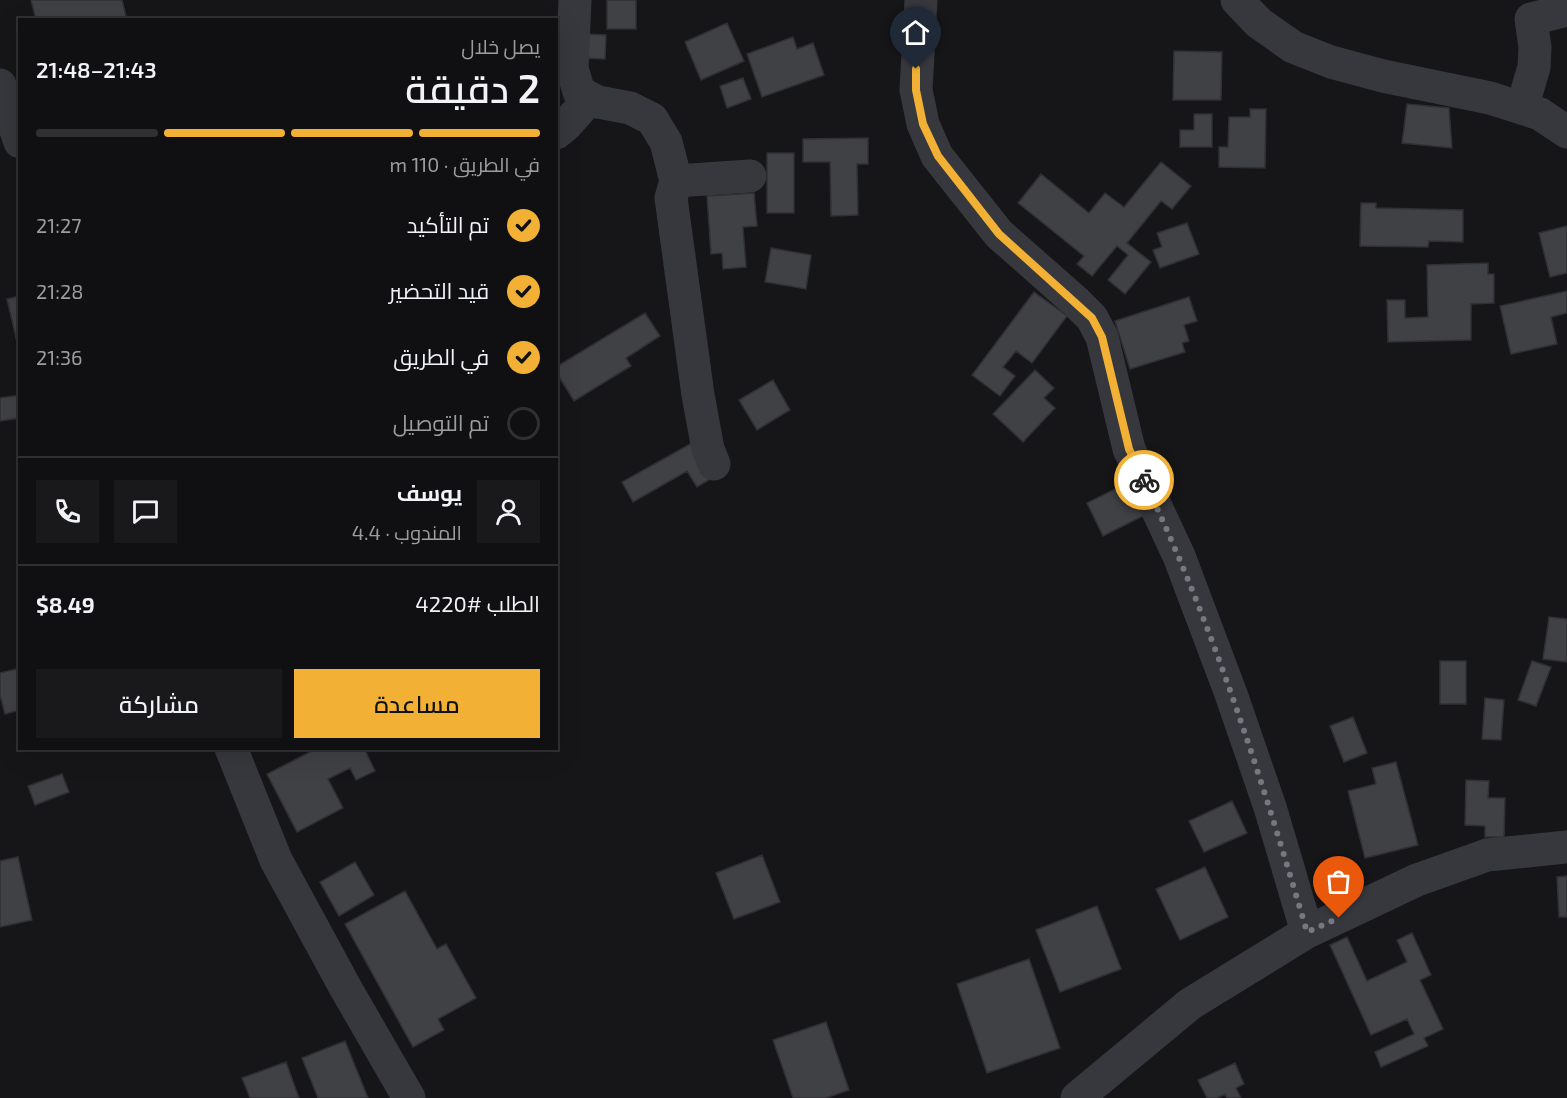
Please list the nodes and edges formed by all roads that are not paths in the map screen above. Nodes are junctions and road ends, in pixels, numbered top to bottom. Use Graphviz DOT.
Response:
graph roads {
  1 [pos="575,0"];
  2 [pos="921,0"];
  3 [pos="1237,0"];
  4 [pos="1567,10"];
  5 [pos="0,85"];
  6 [pos="590,98"];
  7 [pos="1521,108"];
  8 [pos="558,131"];
  9 [pos="1567,132"];
  10 [pos="18,136"];
  11 [pos="750,176"];
  12 [pos="676,181"];
  13 [pos="714,464"];
  14 [pos="232,750"];
  15 [pos="1567,848"];
  16 [pos="1307,932"];
  17 [pos="409,1098"];
  18 [pos="1077,1098"];
  1 -- 6 [label="street"];
  2 -- 16 [label="street"];
  3 -- 7 [label="street"];
  4 -- 7 [label="street"];
  5 -- 10 [label="street"];
  6 -- 8 [label="street"];
  6 -- 12 [label="street"];
  7 -- 9 [label="street"];
  11 -- 12 [label="street"];
  12 -- 13 [label="street"];
  14 -- 17 [label="street"];
  15 -- 16 [label="street"];
  16 -- 18 [label="street"];
}
